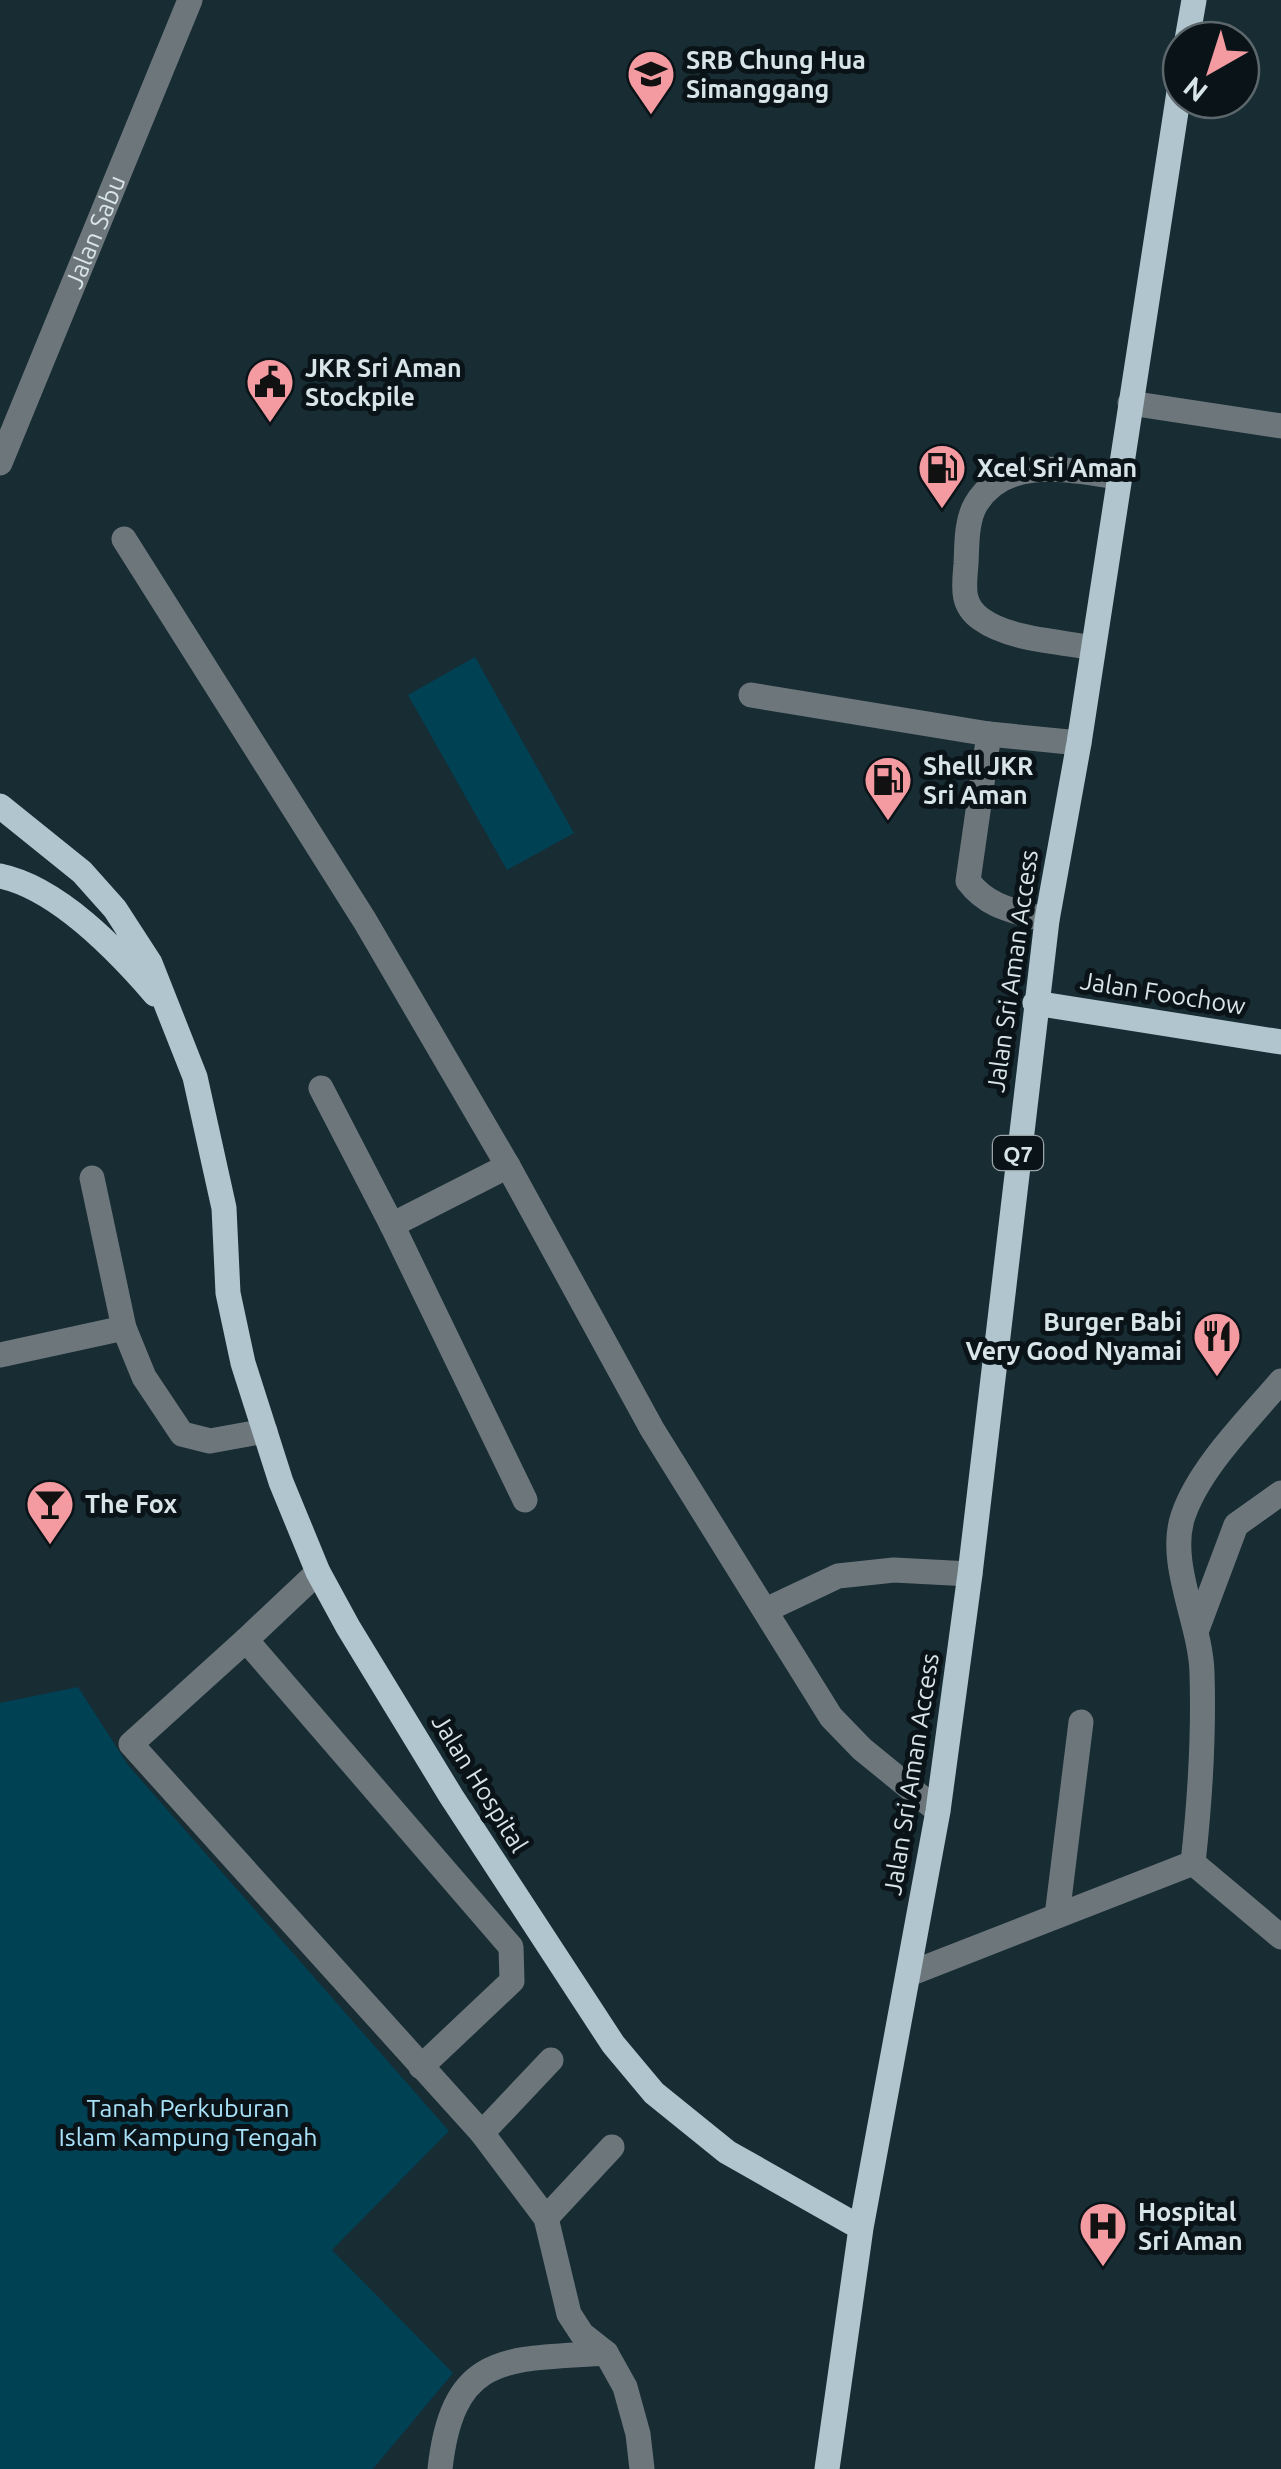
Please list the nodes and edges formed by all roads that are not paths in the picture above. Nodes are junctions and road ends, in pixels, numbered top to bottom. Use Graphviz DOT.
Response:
graph roads {
  1 [pos="190,0"];
  2 [pos="1175,120"];
  3 [pos="1130,402"];
  4 [pos="1281,426"];
  5 [pos="0,464"];
  6 [pos="1119,476"];
  7 [pos="124,539"];
  8 [pos="1093,648"];
  9 [pos="751,695"];
  10 [pos="988,734"];
  11 [pos="1079,743"];
  12 [pos="0,806"];
  13 [pos="0,876"];
  14 [pos="1046,920"];
  15 [pos="1035,1003"];
  16 [pos="171,1014"];
  17 [pos="1281,1042"];
  18 [pos="321,1088"];
  19 [pos="508,1166"];
  20 [pos="92,1178"];
  21 [pos="392,1225"];
  22 [pos="124,1328"];
  23 [pos="0,1355"];
  24 [pos="1281,1381"];
  25 [pos="265,1431"];
  26 [pos="1281,1492"];
  27 [pos="526,1500"];
  28 [pos="318,1572"];
  29 [pos="970,1574"];
  30 [pos="766,1610"];
  31 [pos="1197,1629"];
  32 [pos="246,1640"];
  33 [pos="1081,1722"];
  34 [pos="938,1811"];
  35 [pos="1192,1864"];
  36 [pos="1057,1916"];
  37 [pos="1281,1937"];
  38 [pos="909,1974"];
  39 [pos="551,2060"];
  40 [pos="422,2066"];
  41 [pos="482,2133"];
  42 [pos="612,2147"];
  43 [pos="546,2218"];
  44 [pos="861,2228"];
  45 [pos="606,2353"];
  46 [pos="440,2469"];
  47 [pos="642,2469"];
  48 [pos="827,2469"];
  1 -- 5 [label="street, Jalan Sabu"];
  2 -- 3 [label="main road, Jalan Sri Aman Access / Q7"];
  3 -- 4 [label="street"];
  3 -- 6 [label="main road, Jalan Sri Aman Access / Q7"];
  6 -- 8 [label="main road, Jalan Sri Aman Access / Q7"];
  6 -- 8 [label="street"];
  7 -- 19 [label="street"];
  8 -- 11 [label="main road, Jalan Sri Aman Access / Q7"];
  9 -- 10 [label="street"];
  10 -- 11 [label="street"];
  10 -- 14 [label="street"];
  11 -- 14 [label="main road, Jalan Sri Aman Access / Q7"];
  12 -- 16 [label="main road, Jalan Hospital"];
  13 -- 16 [label="main road"];
  14 -- 15 [label="main road, Jalan Sri Aman Access / Q7"];
  15 -- 17 [label="main road, Jalan Foochow"];
  15 -- 29 [label="main road, Jalan Sri Aman Access / Q7"];
  16 -- 25 [label="main road, Jalan Hospital"];
  18 -- 21 [label="street"];
  19 -- 21 [label="street"];
  19 -- 30 [label="street"];
  20 -- 22 [label="street"];
  21 -- 27 [label="street"];
  22 -- 23 [label="street"];
  22 -- 25 [label="street"];
  24 -- 31 [label="street"];
  25 -- 28 [label="main road, Jalan Hospital"];
  26 -- 31 [label="street"];
  28 -- 32 [label="street"];
  28 -- 44 [label="main road, Jalan Hospital"];
  29 -- 30 [label="street"];
  29 -- 34 [label="main road, Jalan Sri Aman Access / Q7"];
  30 -- 34 [label="street"];
  31 -- 35 [label="street"];
  32 -- 40 [label="street"];
  32 -- 40 [label="street"];
  33 -- 36 [label="street"];
  34 -- 38 [label="main road, Jalan Sri Aman Access / Q7"];
  35 -- 36 [label="street"];
  35 -- 37 [label="street"];
  36 -- 38 [label="street"];
  38 -- 44 [label="main road, Jalan Sri Aman Access / Q7"];
  39 -- 41 [label="street"];
  40 -- 41 [label="street"];
  41 -- 43 [label="street"];
  42 -- 43 [label="street"];
  43 -- 45 [label="street"];
  44 -- 48 [label="main road, Q7"];
  45 -- 46 [label="street"];
  45 -- 47 [label="street"];
}
